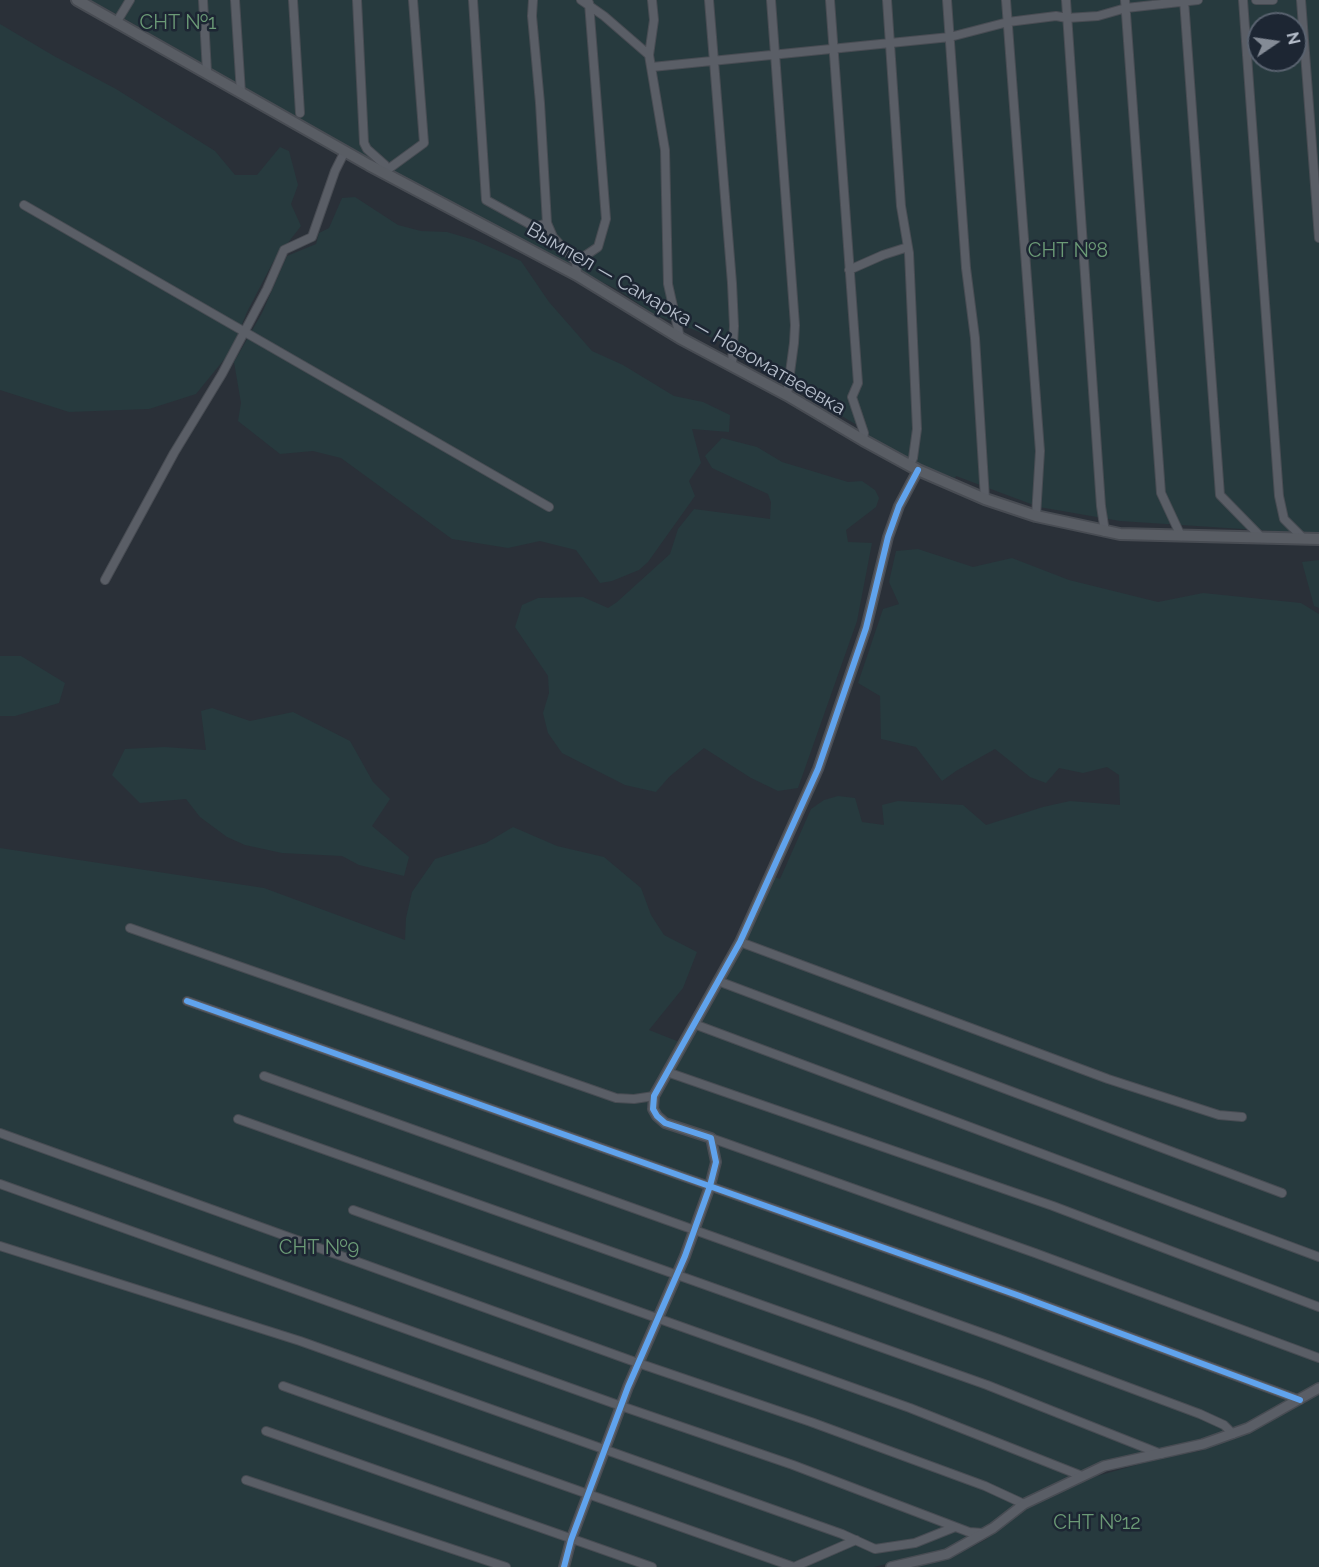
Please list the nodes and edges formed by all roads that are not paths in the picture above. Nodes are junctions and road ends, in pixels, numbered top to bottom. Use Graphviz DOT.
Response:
graph roads {
  1 [pos="77,0"];
  2 [pos="130,0"];
  3 [pos="203,0"];
  4 [pos="236,0"];
  5 [pos="293,0"];
  6 [pos="357,0"];
  7 [pos="414,0"];
  8 [pos="473,0"];
  9 [pos="533,0"];
  10 [pos="581,0"];
  11 [pos="652,0"];
  12 [pos="709,0"];
  13 [pos="771,0"];
  14 [pos="830,0"];
  15 [pos="887,0"];
  16 [pos="947,0"];
  17 [pos="1006,0"];
  18 [pos="1066,0"];
  19 [pos="1198,0"];
  20 [pos="1243,0"];
  21 [pos="1256,0"];
  22 [pos="1273,0"];
  23 [pos="1301,0"];
  24 [pos="1184,1"];
  25 [pos="589,3"];
  26 [pos="1125,4"];
  27 [pos="1067,18"];
  28 [pos="1008,22"];
  29 [pos="116,23"];
  30 [pos="950,37"];
  31 [pos="890,42"];
  32 [pos="834,48"];
  33 [pos="649,55"];
  34 [pos="774,56"];
  35 [pos="713,61"];
  36 [pos="651,67"];
  37 [pos="207,72"];
  38 [pos="241,93"];
  39 [pos="300,113"];
  40 [pos="345,151"];
  41 [pos="386,172"];
  42 [pos="24,205"];
  43 [pos="547,223"];
  44 [pos="1319,238"];
  45 [pos="908,247"];
  46 [pos="576,262"];
  47 [pos="849,270"];
  48 [pos="577,275"];
  49 [pos="244,333"];
  50 [pos="680,338"];
  51 [pos="732,365"];
  52 [pos="787,395"];
  53 [pos="863,441"];
  54 [pos="914,468"];
  55 [pos="985,499"];
  56 [pos="549,507"];
  57 [pos="1036,516"];
  58 [pos="1106,532"];
  59 [pos="1181,536"];
  60 [pos="1262,538"];
  61 [pos="1304,539"];
  62 [pos="1319,539"];
  63 [pos="105,580"];
  64 [pos="130,928"];
  65 [pos="740,942"];
  66 [pos="718,981"];
  67 [pos="187,1001"];
  68 [pos="694,1024"];
  69 [pos="667,1072"];
  70 [pos="264,1077"];
  71 [pos="654,1096"];
  72 [pos="1242,1117"];
  73 [pos="238,1119"];
  74 [pos="0,1133"];
  75 [pos="711,1138"];
  76 [pos="0,1184"];
  77 [pos="710,1186"];
  78 [pos="1282,1193"];
  79 [pos="353,1209"];
  80 [pos="694,1231"];
  81 [pos="0,1246"];
  82 [pos="1319,1257"];
  83 [pos="677,1275"];
  84 [pos="1319,1307"];
  85 [pos="658,1318"];
  86 [pos="1319,1358"];
  87 [pos="638,1363"];
  88 [pos="283,1386"];
  89 [pos="1319,1388"];
  90 [pos="1300,1400"];
  91 [pos="621,1406"];
  92 [pos="266,1431"];
  93 [pos="1233,1434"];
  94 [pos="604,1451"];
  95 [pos="1161,1454"];
  96 [pos="1082,1476"];
  97 [pos="246,1480"];
  98 [pos="588,1494"];
  99 [pos="1024,1504"];
  100 [pos="955,1527"];
  101 [pos="984,1533"];
  102 [pos="572,1540"];
  103 [pos="856,1540"];
  104 [pos="506,1567"];
  105 [pos="564,1567"];
  106 [pos="652,1567"];
  107 [pos="891,1567"];
  1 -- 29 [label="main road, Вымпел — Самарка — Новоматвеевка"];
  2 -- 29 [label="street"];
  3 -- 37 [label="street"];
  4 -- 38 [label="street"];
  5 -- 39 [label="street"];
  6 -- 41 [label="street"];
  7 -- 41 [label="street"];
  8 -- 43 [label="street"];
  9 -- 43 [label="street"];
  10 -- 25 [label="street"];
  11 -- 33 [label="street"];
  12 -- 35 [label="street"];
  13 -- 34 [label="street"];
  14 -- 32 [label="street"];
  15 -- 31 [label="street"];
  16 -- 30 [label="street"];
  17 -- 28 [label="street"];
  18 -- 27 [label="street"];
  19 -- 24 [label="street"];
  20 -- 61 [label="street"];
  21 -- 22 [label="street"];
  23 -- 44 [label="street"];
  24 -- 26 [label="street"];
  24 -- 60 [label="street"];
  25 -- 33 [label="street"];
  25 -- 46 [label="street"];
  26 -- 27 [label="street"];
  26 -- 59 [label="street"];
  27 -- 28 [label="street"];
  27 -- 58 [label="street"];
  28 -- 30 [label="street"];
  28 -- 57 [label="street"];
  29 -- 37 [label="main road, Вымпел — Самарка — Новоматвеевка"];
  30 -- 31 [label="street"];
  30 -- 55 [label="street"];
  31 -- 32 [label="street"];
  31 -- 45 [label="street"];
  32 -- 34 [label="street"];
  32 -- 47 [label="street"];
  33 -- 36 [label="street"];
  34 -- 35 [label="street"];
  34 -- 52 [label="street"];
  35 -- 36 [label="street"];
  35 -- 51 [label="street"];
  36 -- 50 [label="street"];
  37 -- 38 [label="main road, Вымпел — Самарка — Новоматвеевка"];
  38 -- 40 [label="main road, Вымпел — Самарка — Новоматвеевка"];
  40 -- 41 [label="main road, Вымпел — Самарка — Новоматвеевка"];
  40 -- 49 [label="street"];
  41 -- 48 [label="main road, Вымпел — Самарка — Новоматвеевка"];
  42 -- 49 [label="street"];
  43 -- 46 [label="street"];
  45 -- 47 [label="street"];
  45 -- 54 [label="street"];
  46 -- 48 [label="street"];
  47 -- 53 [label="street"];
  48 -- 50 [label="main road, Вымпел — Самарка — Новоматвеевка"];
  49 -- 56 [label="street"];
  49 -- 63 [label="street"];
  50 -- 51 [label="main road, Вымпел — Самарка — Новоматвеевка"];
  51 -- 52 [label="main road, Вымпел — Самарка — Новоматвеевка"];
  52 -- 53 [label="main road, Вымпел — Самарка — Новоматвеевка"];
  53 -- 54 [label="main road, Вымпел — Самарка — Новоматвеевка"];
  54 -- 55 [label="main road, Вымпел — Самарка — Новоматвеевка"];
  54 -- 65 [label="street"];
  55 -- 57 [label="main road, Вымпел — Самарка — Новоматвеевка"];
  57 -- 58 [label="main road, Вымпел — Самарка — Новоматвеевка"];
  58 -- 59 [label="main road, Вымпел — Самарка — Новоматвеевка"];
  59 -- 60 [label="main road, Вымпел — Самарка — Новоматвеевка"];
  60 -- 61 [label="main road, Вымпел — Самарка — Новоматвеевка"];
  61 -- 62 [label="main road, Вымпел — Самарка — Новоматвеевка"];
  64 -- 71 [label="street"];
  65 -- 66 [label="street"];
  65 -- 72 [label="street"];
  66 -- 68 [label="street"];
  66 -- 78 [label="street"];
  67 -- 77 [label="street"];
  68 -- 69 [label="street"];
  68 -- 82 [label="street"];
  69 -- 71 [label="street"];
  69 -- 84 [label="street"];
  70 -- 80 [label="street"];
  71 -- 75 [label="street"];
  73 -- 83 [label="street"];
  74 -- 87 [label="street"];
  75 -- 77 [label="street"];
  75 -- 86 [label="street"];
  76 -- 91 [label="street"];
  77 -- 80 [label="street"];
  77 -- 90 [label="street"];
  79 -- 85 [label="street"];
  80 -- 83 [label="street"];
  80 -- 93 [label="street"];
  81 -- 94 [label="street"];
  83 -- 85 [label="street"];
  83 -- 95 [label="street"];
  85 -- 87 [label="street"];
  85 -- 96 [label="street"];
  87 -- 91 [label="street"];
  87 -- 99 [label="street"];
  88 -- 98 [label="street"];
  89 -- 90 [label="street"];
  90 -- 93 [label="street"];
  91 -- 94 [label="street"];
  91 -- 100 [label="street"];
  92 -- 102 [label="street"];
  93 -- 95 [label="street"];
  94 -- 98 [label="street"];
  94 -- 103 [label="street"];
  95 -- 96 [label="street"];
  96 -- 99 [label="street"];
  97 -- 104 [label="street"];
  98 -- 102 [label="street"];
  98 -- 103 [label="street"];
  99 -- 101 [label="street"];
  100 -- 101 [label="street"];
  100 -- 103 [label="street"];
  101 -- 107 [label="street"];
  102 -- 105 [label="street"];
  102 -- 106 [label="street"];
}
